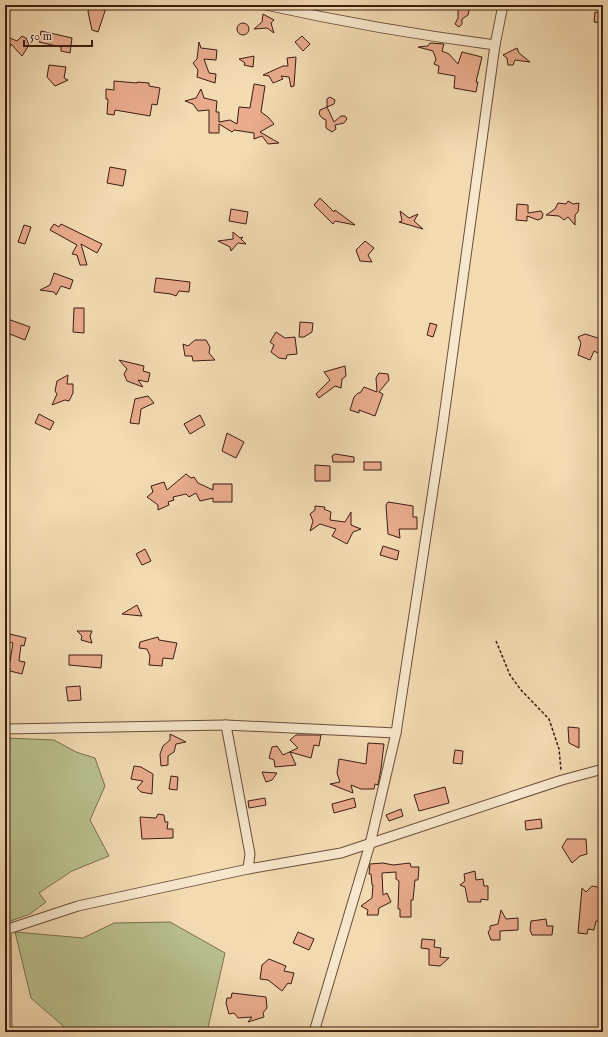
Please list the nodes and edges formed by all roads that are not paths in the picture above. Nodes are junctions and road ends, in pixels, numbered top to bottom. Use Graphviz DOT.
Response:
graph roads {
  1 [pos="266,5"];
  2 [pos="503,5"];
  3 [pos="495,45"];
  4 [pos="226,725"];
  5 [pos="5,729"];
  6 [pos="396,733"];
  7 [pos="603,769"];
  8 [pos="370,844"];
  9 [pos="248,869"];
  10 [pos="6,929"];
  11 [pos="7,1032"];
  12 [pos="314,1032"];
  1 -- 3 [label="street"];
  2 -- 3 [label="street"];
  3 -- 6 [label="street"];
  4 -- 5 [label="street"];
  4 -- 6 [label="street"];
  4 -- 9 [label="street"];
  6 -- 8 [label="street"];
  7 -- 8 [label="street"];
  8 -- 9 [label="street"];
  8 -- 12 [label="street"];
  9 -- 10 [label="street"];
  10 -- 11 [label="street"];
}
